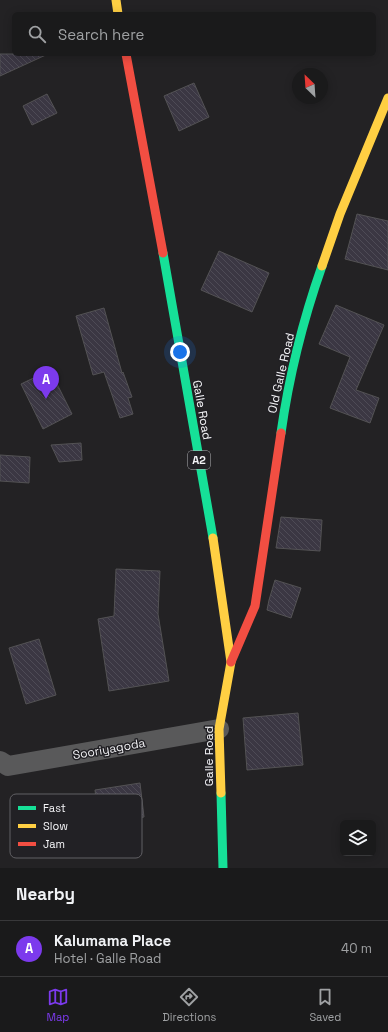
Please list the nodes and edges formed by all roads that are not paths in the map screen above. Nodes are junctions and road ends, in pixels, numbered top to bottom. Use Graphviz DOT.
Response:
graph roads {
  1 [pos="116,0"];
  2 [pos="118,12"];
  3 [pos="126,56"];
  4 [pos="388,98"];
  5 [pos="231,662"];
  6 [pos="219,729"];
  7 [pos="0,761"];
  8 [pos="223,868"];
  1 -- 2 [label="main road"];
  3 -- 5 [label="main road, Galle Road / A2"];
  4 -- 5 [label="main road, Old Galle Road"];
  5 -- 6 [label="main road, Galle Road / A2"];
  6 -- 7 [label="street, Sooriyagoda"];
  6 -- 8 [label="main road, Galle Road / A2"];
}
